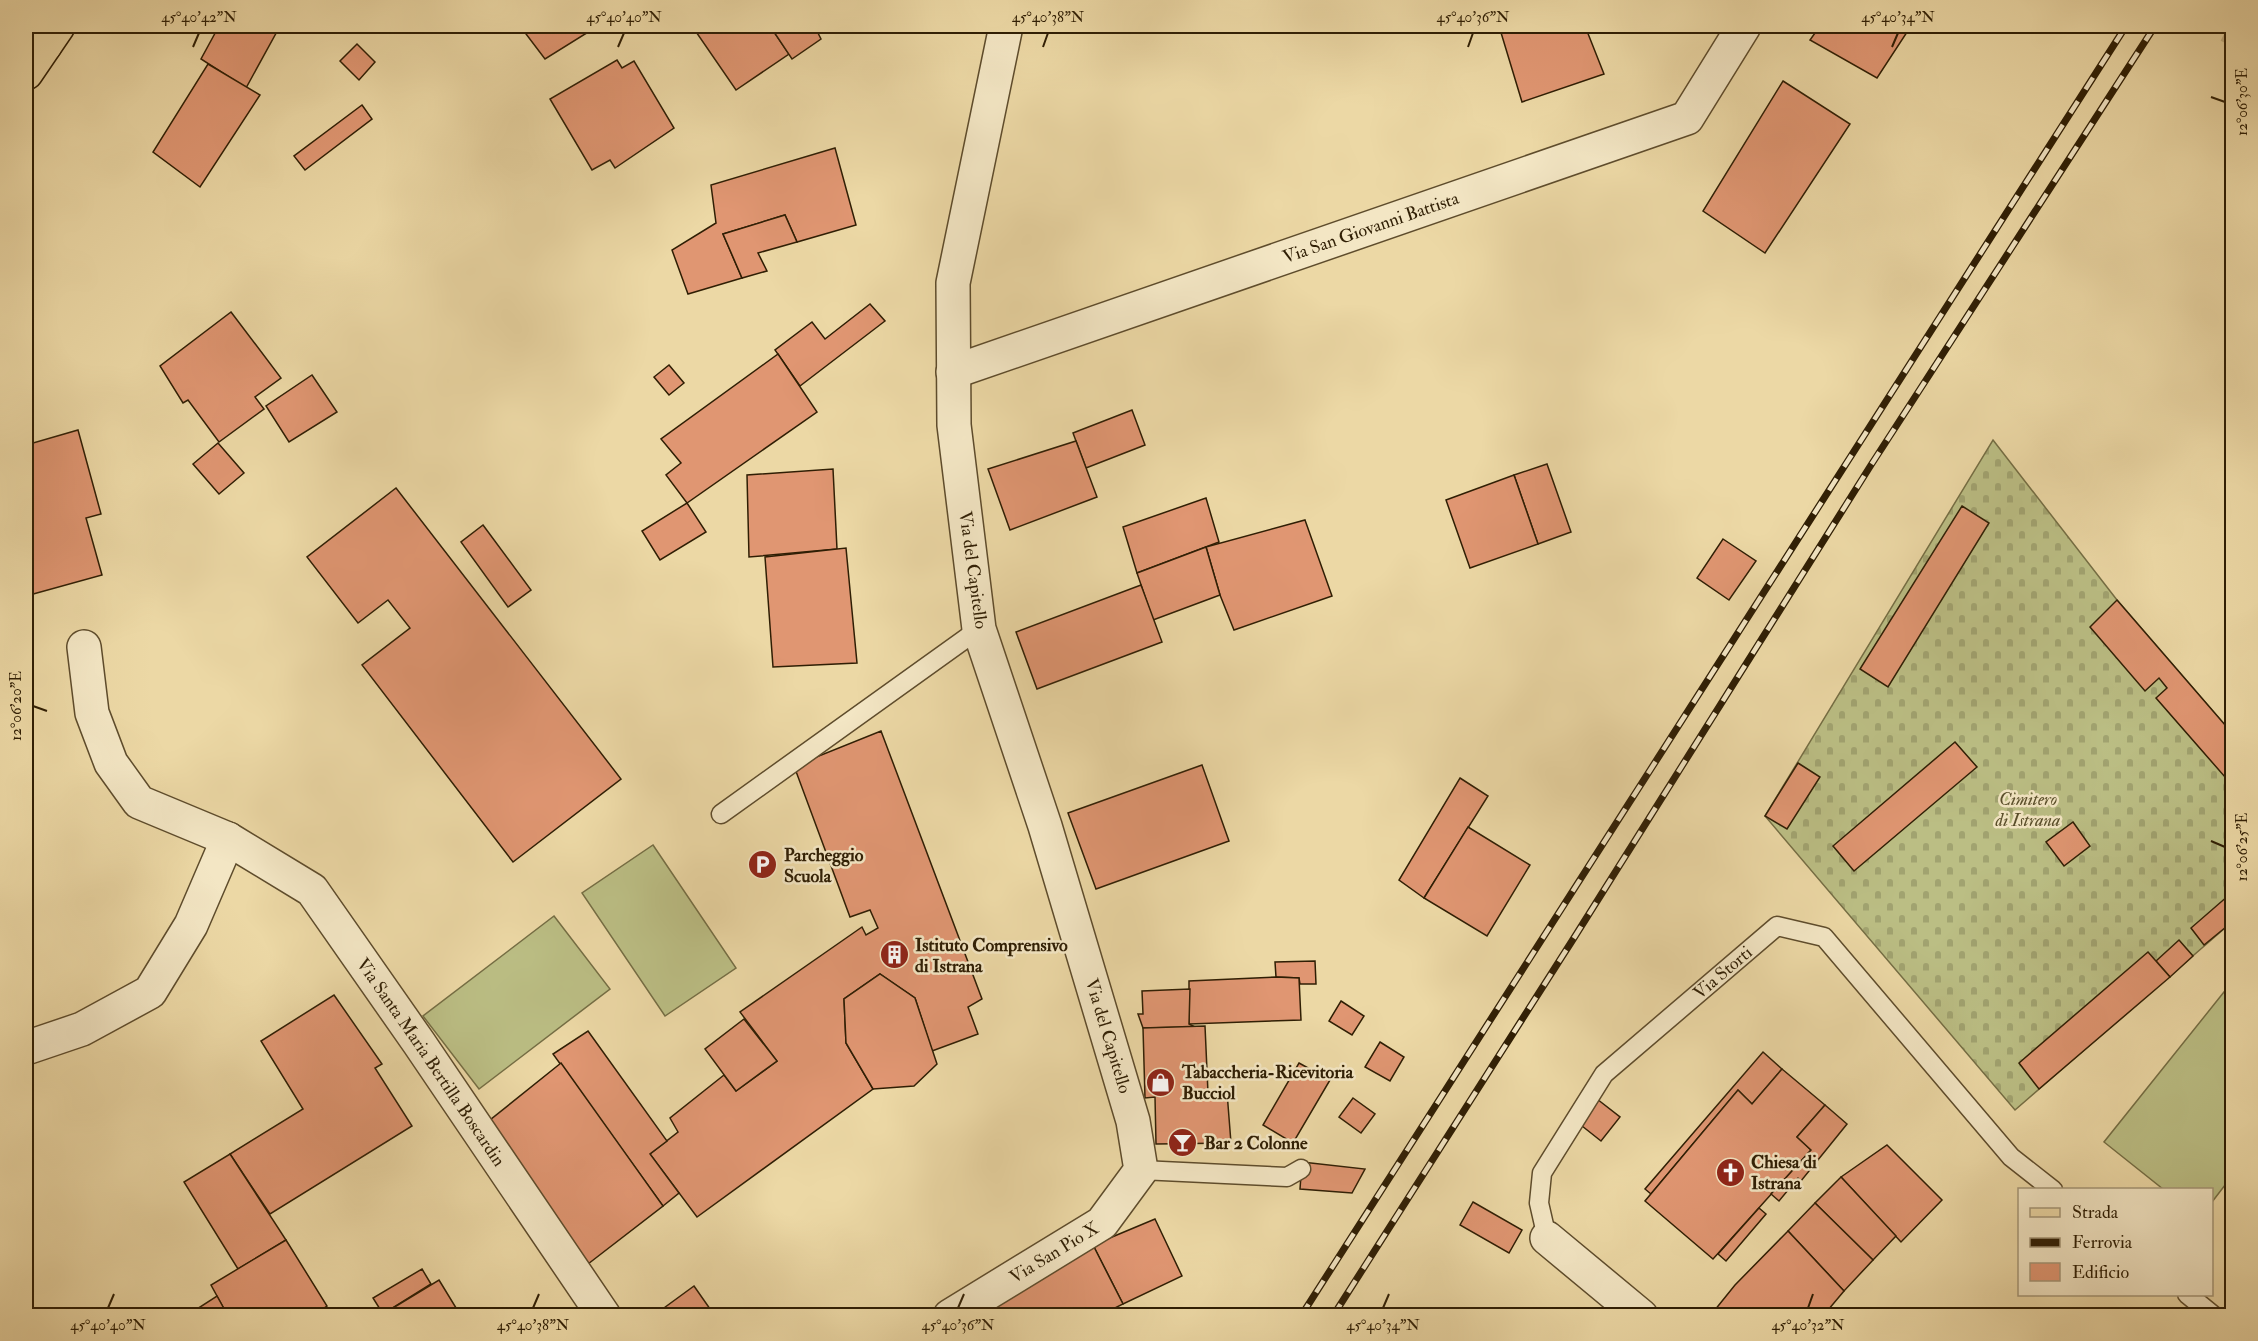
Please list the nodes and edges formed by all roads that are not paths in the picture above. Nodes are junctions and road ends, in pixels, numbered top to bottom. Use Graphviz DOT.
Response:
graph roads {
  1 [pos="1006,26"];
  2 [pos="1744,26"];
  3 [pos="43,35"];
  4 [pos="26,73"];
  5 [pos="954,372"];
  6 [pos="979,629"];
  7 [pos="84,647"];
  8 [pos="722,814"];
  9 [pos="228,839"];
  10 [pos="26,1048"];
  11 [pos="1301,1169"];
  12 [pos="1140,1170"];
  13 [pos="2050,1188"];
  14 [pos="1547,1238"];
  15 [pos="2189,1296"];
  16 [pos="604,1316"];
  17 [pos="950,1316"];
  18 [pos="1641,1316"];
  19 [pos="2214,1316"];
  1 -- 5 [label="street, Via del Capitello"];
  2 -- 5 [label="street, Via San Giovanni Battista"];
  3 -- 4 [label="main road"];
  5 -- 6 [label="street, Via del Capitello"];
  6 -- 8 [label="lane"];
  6 -- 12 [label="street, Via del Capitello"];
  7 -- 9 [label="street, Via Santa Maria Bertilla Boscardin"];
  9 -- 10 [label="street"];
  9 -- 16 [label="street, Via Santa Maria Bertilla Boscardin"];
  11 -- 12 [label="lane"];
  12 -- 17 [label="street, Via San Pio X"];
  13 -- 14 [label="lane, Via Storti"];
  14 -- 18 [label="street, Via Storti"];
  15 -- 19 [label="lane"];
}
